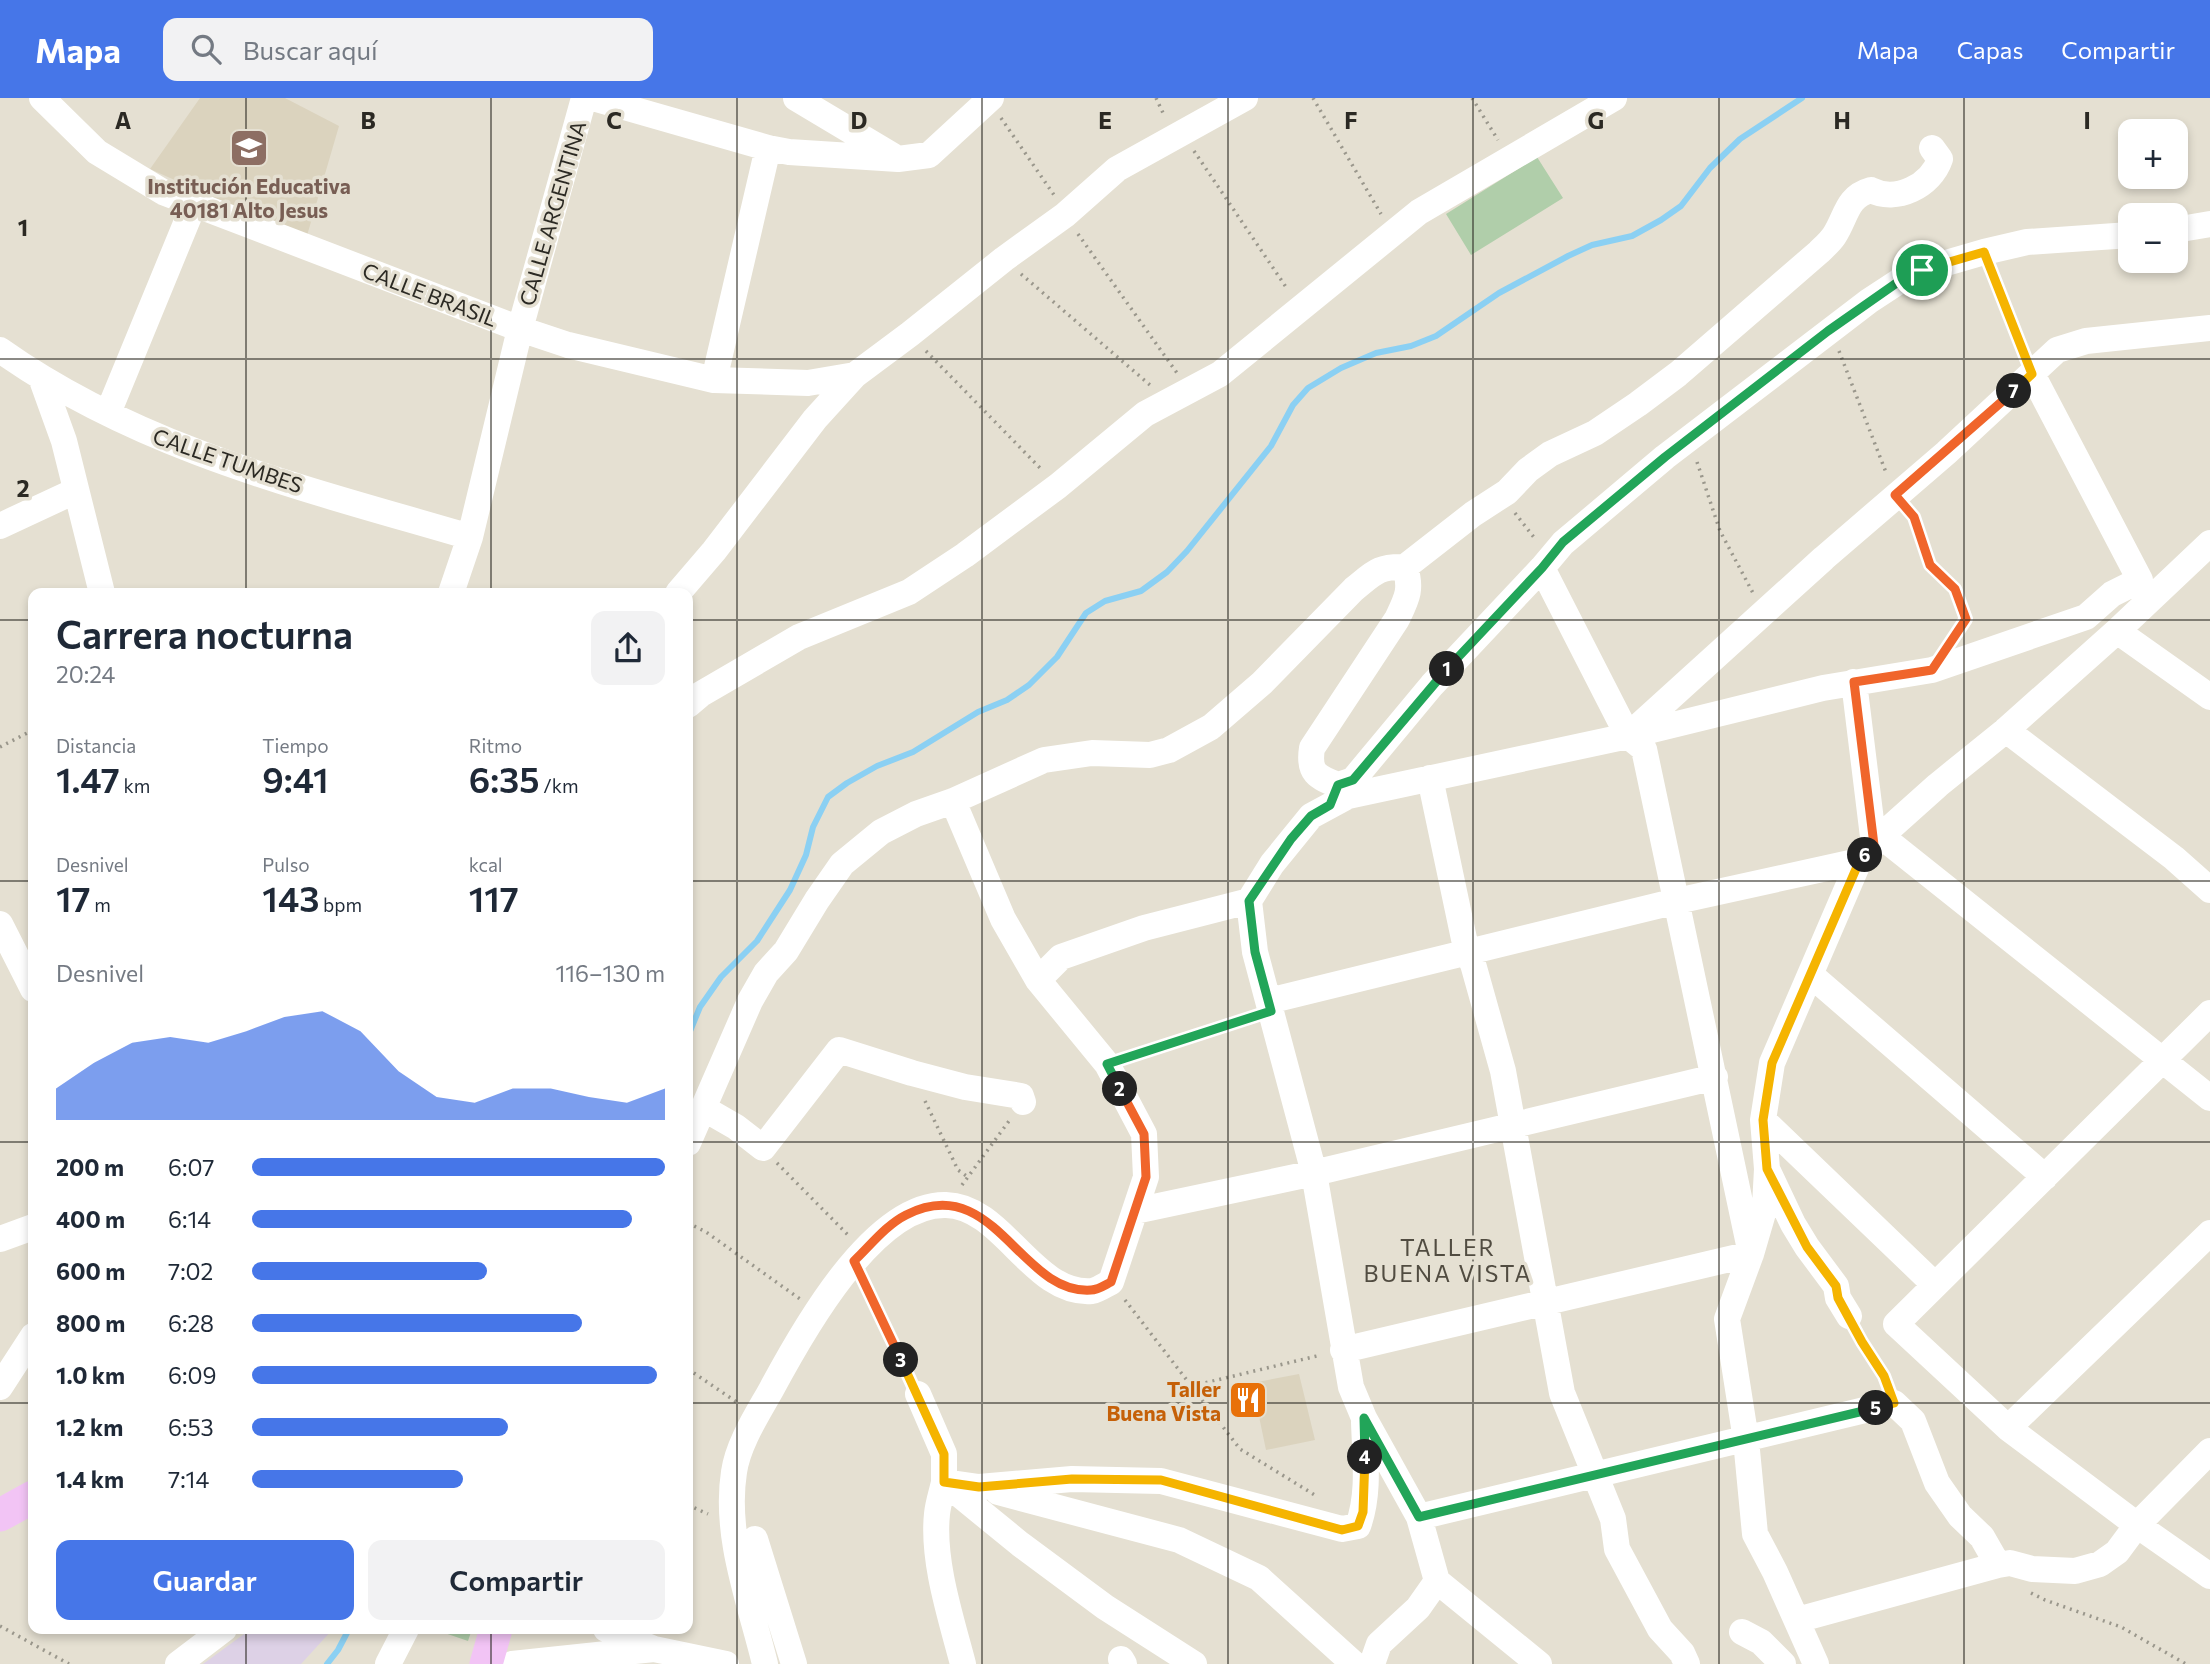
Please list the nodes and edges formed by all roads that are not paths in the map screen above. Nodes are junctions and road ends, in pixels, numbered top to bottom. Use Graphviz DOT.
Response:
graph roads {
  1 [pos="42,98"];
  2 [pos="584,98"];
  3 [pos="593,98"];
  4 [pos="1245,98"];
  5 [pos="1614,98"];
  6 [pos="990,99"];
  7 [pos="812,102"];
  8 [pos="1932,148"];
  9 [pos="778,150"];
  10 [pos="898,159"];
  11 [pos="194,204"];
  12 [pos="2210,224"];
  13 [pos="2188,228"];
  14 [pos="2118,236"];
  15 [pos="2210,328"];
  16 [pos="520,329"];
  17 [pos="0,350"];
  18 [pos="2032,374"];
  19 [pos="855,375"];
  20 [pos="42,380"];
  21 [pos="714,380"];
  22 [pos="108,413"];
  23 [pos="75,491"];
  24 [pos="0,526"];
  25 [pos="470,537"];
  26 [pos="2210,543"];
  27 [pos="1546,563"];
  28 [pos="1405,567"];
  29 [pos="101,588"];
  30 [pos="453,588"];
  31 [pos="682,588"];
  32 [pos="2117,631"];
  33 [pos="1854,682"];
  34 [pos="2210,698"];
  35 [pos="693,701"];
  36 [pos="2006,730"];
  37 [pos="1628,736"];
  38 [pos="1430,778"];
  39 [pos="1334,795"];
  40 [pos="953,801"];
  41 [pos="1871,847"];
  42 [pos="2210,890"];
  43 [pos="1249,901"];
  44 [pos="1676,901"];
  45 [pos="0,924"];
  46 [pos="1467,953"];
  47 [pos="1811,975"];
  48 [pos="28,979"];
  49 [pos="1038,980"];
  50 [pos="1269,1006"];
  51 [pos="2210,1013"];
  52 [pos="2163,1061"];
  53 [pos="1716,1077"];
  54 [pos="2210,1098"];
  55 [pos="1023,1102"];
  56 [pos="704,1108"];
  57 [pos="1763,1120"];
  58 [pos="1513,1125"];
  59 [pos="693,1132"];
  60 [pos="1767,1169"];
  61 [pos="1314,1172"];
  62 [pos="2045,1177"];
  63 [pos="1135,1211"];
  64 [pos="28,1229"];
  65 [pos="2210,1233"];
  66 [pos="0,1239"];
  67 [pos="1751,1254"];
  68 [pos="1935,1284"];
  69 [pos="1545,1303"];
  70 [pos="1849,1316"];
  71 [pos="28,1344"];
  72 [pos="1343,1350"];
  73 [pos="0,1387"];
  74 [pos="918,1394"];
  75 [pos="1364,1418"];
  76 [pos="2008,1428"];
  77 [pos="1746,1440"];
  78 [pos="2210,1451"];
  79 [pos="1596,1474"];
  80 [pos="944,1482"];
  81 [pos="979,1487"];
  82 [pos="28,1500"];
  83 [pos="0,1515"];
  84 [pos="1419,1517"];
  85 [pos="2137,1525"];
  86 [pos="755,1539"];
  87 [pos="1998,1564"];
  88 [pos="2210,1576"];
  89 [pos="1437,1581"];
  90 [pos="1797,1620"];
  91 [pos="217,1634"];
  92 [pos="403,1634"];
  93 [pos="495,1634"];
  94 [pos="618,1634"];
  95 [pos="654,1649"];
  96 [pos="178,1664"];
  97 [pos="388,1664"];
  98 [pos="486,1664"];
  99 [pos="512,1664"];
  100 [pos="726,1664"];
  101 [pos="765,1664"];
  102 [pos="794,1664"];
  103 [pos="963,1664"];
  104 [pos="1194,1664"];
  105 [pos="1354,1664"];
  106 [pos="1372,1664"];
  107 [pos="1539,1664"];
  108 [pos="1687,1664"];
  109 [pos="1755,1664"];
  110 [pos="1783,1664"];
  111 [pos="1816,1664"];
  1 -- 11 [label="street, CALLE BRASIL"];
  2 -- 16 [label="street, CALLE ARGENTINA"];
  3 -- 9 [label="street"];
  4 -- 19 [label="street"];
  5 -- 35 [label="street"];
  6 -- 10 [label="street"];
  7 -- 9 [label="street"];
  7 -- 10 [label="street"];
  8 -- 28 [label="street"];
  9 -- 10 [label="street"];
  9 -- 21 [label="street"];
  11 -- 16 [label="street, CALLE BRASIL"];
  11 -- 22 [label="street"];
  12 -- 13 [label="street"];
  14 -- 27 [label="street"];
  15 -- 18 [label="street"];
  16 -- 21 [label="street, CALLE BRASIL"];
  16 -- 25 [label="street, CALLE ARGENTINA"];
  17 -- 20 [label="street, CALLE TUMBES"];
  18 -- 33 [label="street"];
  18 -- 37 [label="street"];
  19 -- 21 [label="street, CALLE BRASIL"];
  19 -- 31 [label="street"];
  20 -- 22 [label="street, CALLE TUMBES"];
  20 -- 23 [label="street"];
  22 -- 25 [label="street, CALLE TUMBES"];
  23 -- 24 [label="street"];
  23 -- 29 [label="street"];
  25 -- 30 [label="street, CALLE ARGENTINA"];
  26 -- 32 [label="street"];
  27 -- 37 [label="street"];
  27 -- 39 [label="street"];
  28 -- 39 [label="street"];
  28 -- 40 [label="street"];
  32 -- 34 [label="street"];
  32 -- 36 [label="street"];
  33 -- 37 [label="street"];
  33 -- 41 [label="street"];
  36 -- 41 [label="street"];
  36 -- 42 [label="street"];
  37 -- 38 [label="street"];
  37 -- 44 [label="street"];
  38 -- 39 [label="street"];
  38 -- 46 [label="street"];
  39 -- 43 [label="street"];
  40 -- 49 [label="street"];
  40 -- 56 [label="street"];
  41 -- 44 [label="street"];
  41 -- 47 [label="street"];
  41 -- 52 [label="street"];
  43 -- 49 [label="street"];
  43 -- 50 [label="street"];
  44 -- 46 [label="street"];
  44 -- 53 [label="street"];
  45 -- 48 [label="street"];
  46 -- 50 [label="street"];
  46 -- 58 [label="street"];
  47 -- 57 [label="street"];
  47 -- 62 [label="street"];
  49 -- 63 [label="street"];
  50 -- 61 [label="street"];
  51 -- 52 [label="street"];
  52 -- 54 [label="street"];
  52 -- 62 [label="street"];
  53 -- 58 [label="street"];
  53 -- 67 [label="street"];
  55 -- 56 [label="street"];
  56 -- 59 [label="street"];
  57 -- 60 [label="street"];
  57 -- 68 [label="street"];
  58 -- 61 [label="street"];
  58 -- 69 [label="street"];
  60 -- 67 [label="street"];
  60 -- 70 [label="street"];
  61 -- 63 [label="street"];
  61 -- 72 [label="street"];
  62 -- 68 [label="street"];
  63 -- 101 [label="street"];
  64 -- 66 [label="street"];
  65 -- 76 [label="street"];
  67 -- 69 [label="street"];
  67 -- 77 [label="street"];
  68 -- 76 [label="street"];
  69 -- 72 [label="street"];
  69 -- 79 [label="street"];
  71 -- 73 [label="street"];
  72 -- 75 [label="street"];
  74 -- 80 [label="street"];
  75 -- 81 [label="street"];
  75 -- 84 [label="street"];
  76 -- 85 [label="street"];
  77 -- 79 [label="street"];
  77 -- 87 [label="street"];
  77 -- 90 [label="street"];
  78 -- 85 [label="street"];
  79 -- 84 [label="street"];
  79 -- 108 [label="street"];
  80 -- 81 [label="street"];
  80 -- 103 [label="street"];
  80 -- 104 [label="street"];
  81 -- 105 [label="street"];
  82 -- 83 [label="main road"];
  84 -- 89 [label="street"];
  85 -- 87 [label="street"];
  85 -- 88 [label="street"];
  86 -- 102 [label="street"];
  87 -- 90 [label="street"];
  89 -- 106 [label="street"];
  89 -- 107 [label="street"];
  90 -- 111 [label="street"];
  91 -- 96 [label="street"];
  92 -- 97 [label="street"];
  93 -- 98 [label="main road"];
  94 -- 95 [label="street"];
  95 -- 99 [label="street"];
  95 -- 100 [label="street"];
  109 -- 110 [label="street"];
}
